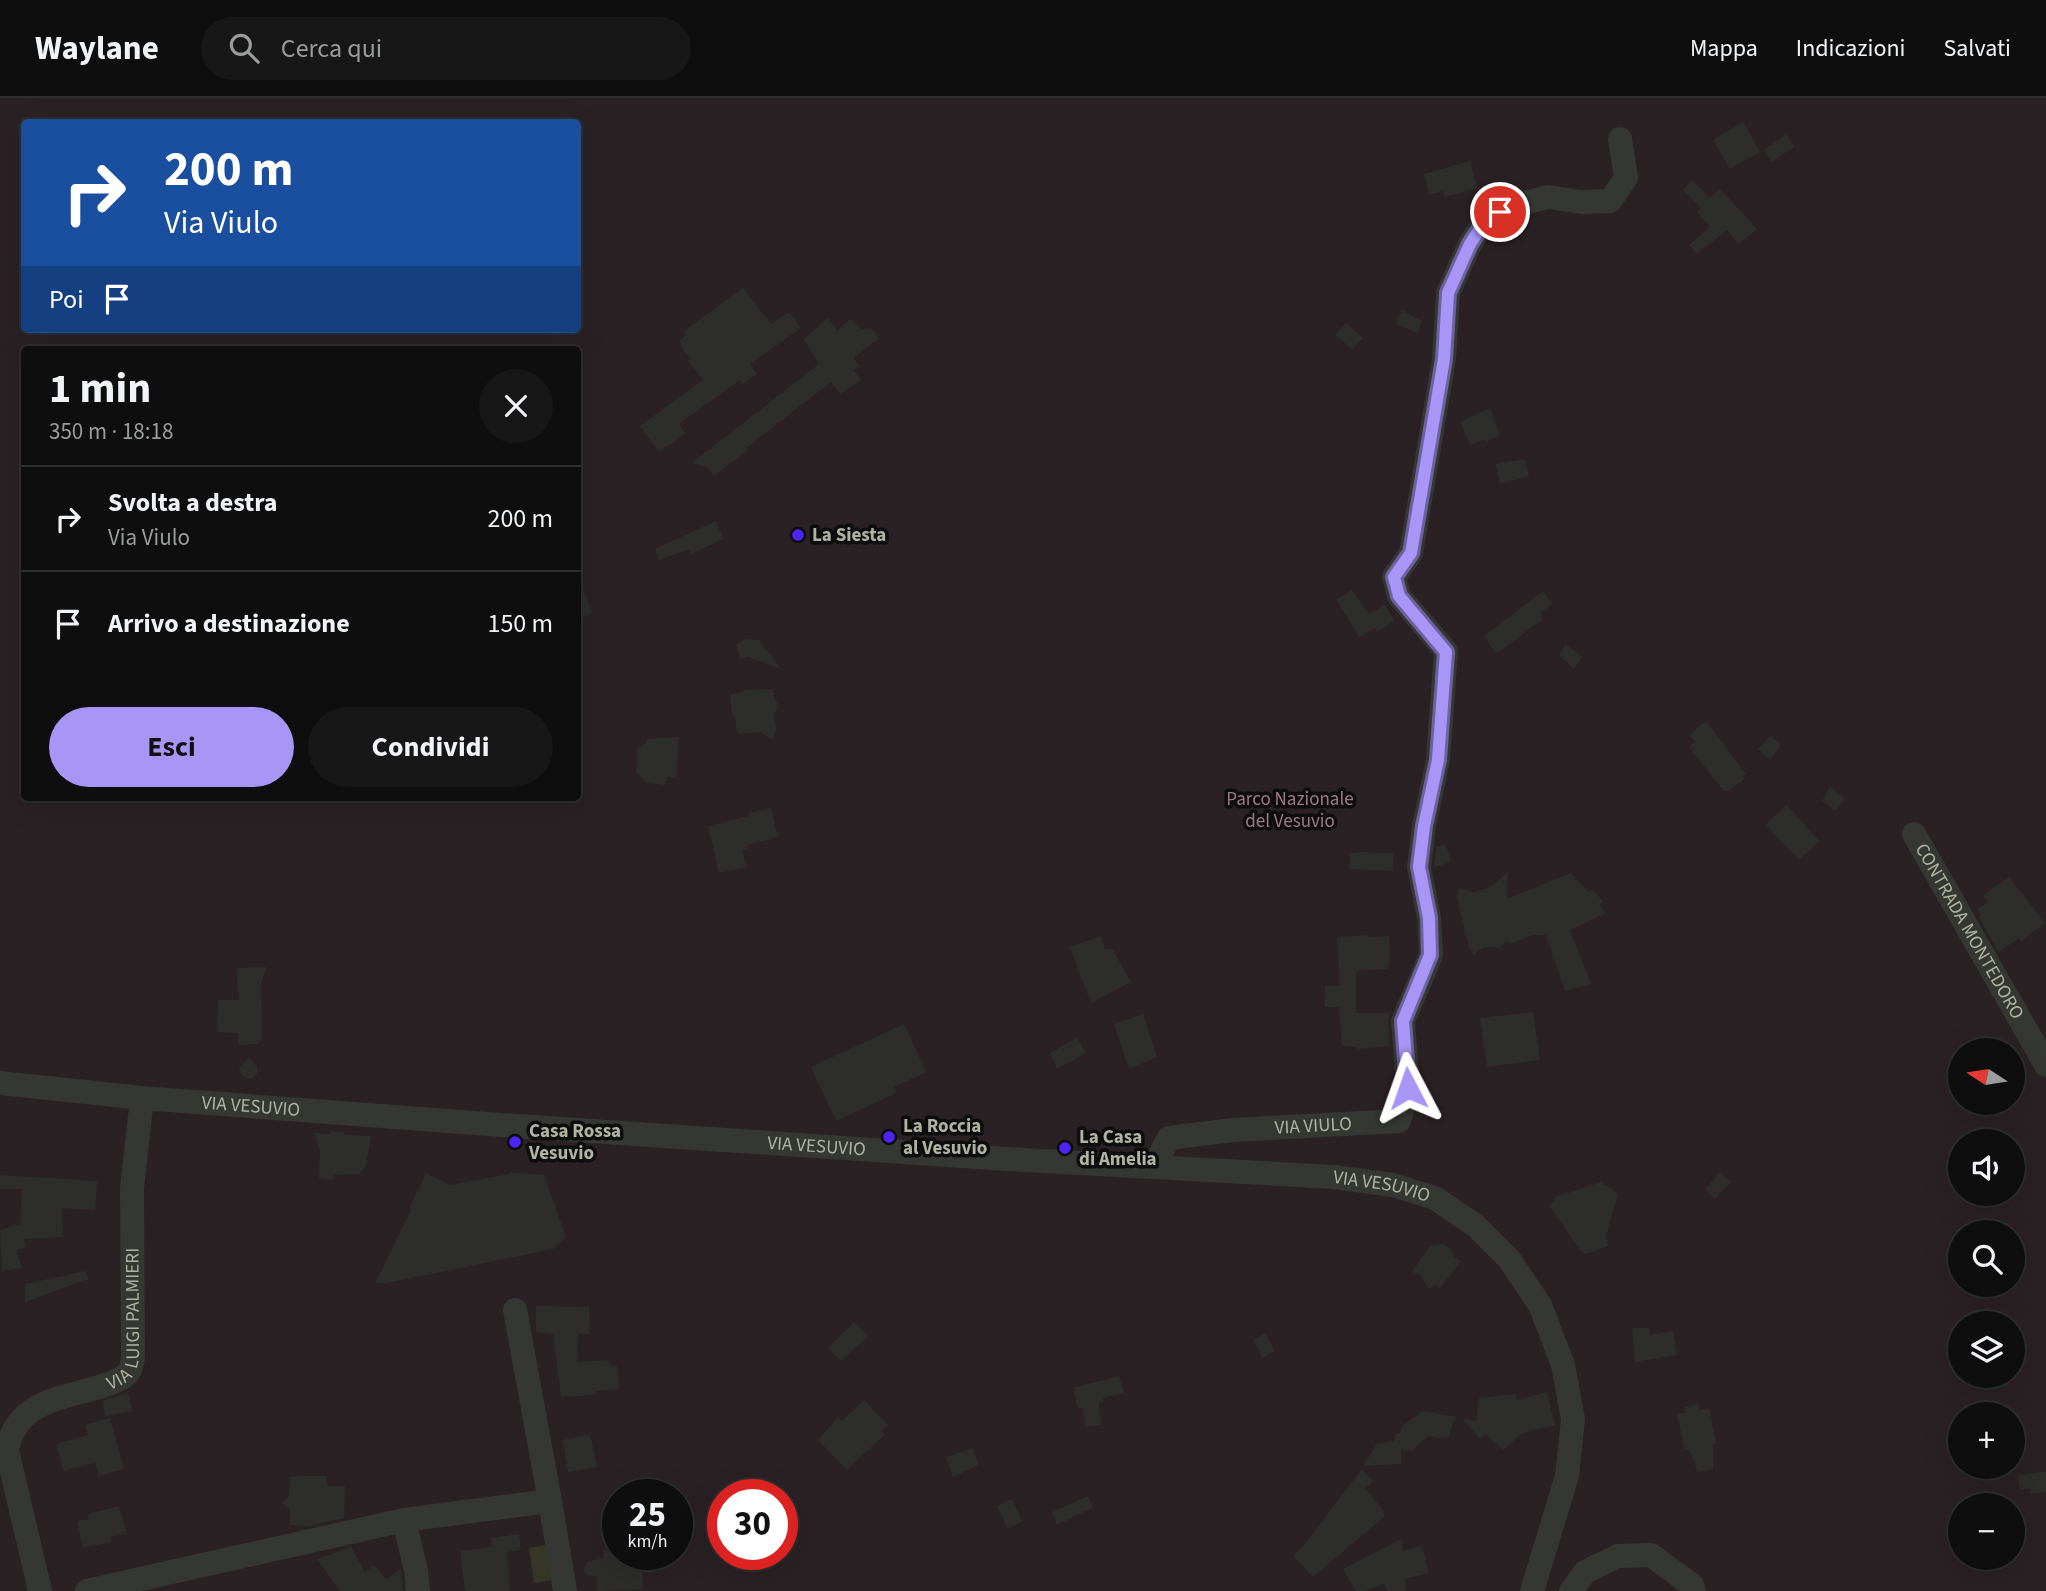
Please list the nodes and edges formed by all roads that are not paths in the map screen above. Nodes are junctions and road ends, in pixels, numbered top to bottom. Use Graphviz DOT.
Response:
graph roads {
  1 [pos="1620,139"];
  2 [pos="1914,834"];
  3 [pos="2046,1065"];
  4 [pos="0,1083"];
  5 [pos="142,1098"];
  6 [pos="1153,1167"];
  7 [pos="516,1310"];
  8 [pos="550,1501"];
  9 [pos="404,1520"];
  10 [pos="40,1591"];
  11 [pos="87,1591"];
  12 [pos="418,1591"];
  13 [pos="565,1591"];
  14 [pos="1532,1591"];
  15 [pos="1571,1591"];
  16 [pos="1694,1591"];
  1 -- 6 [label="street, VIA VIULO"];
  2 -- 3 [label="street, CONTRADA MONTEDORO"];
  4 -- 5 [label="street, VIA VESUVIO"];
  5 -- 6 [label="street, VIA VESUVIO"];
  5 -- 10 [label="street, VIA LUIGI PALMIERI"];
  6 -- 14 [label="street, VIA VESUVIO"];
  7 -- 8 [label="street"];
  8 -- 9 [label="street"];
  8 -- 13 [label="street"];
  9 -- 11 [label="street"];
  9 -- 12 [label="street"];
  15 -- 16 [label="street"];
}
